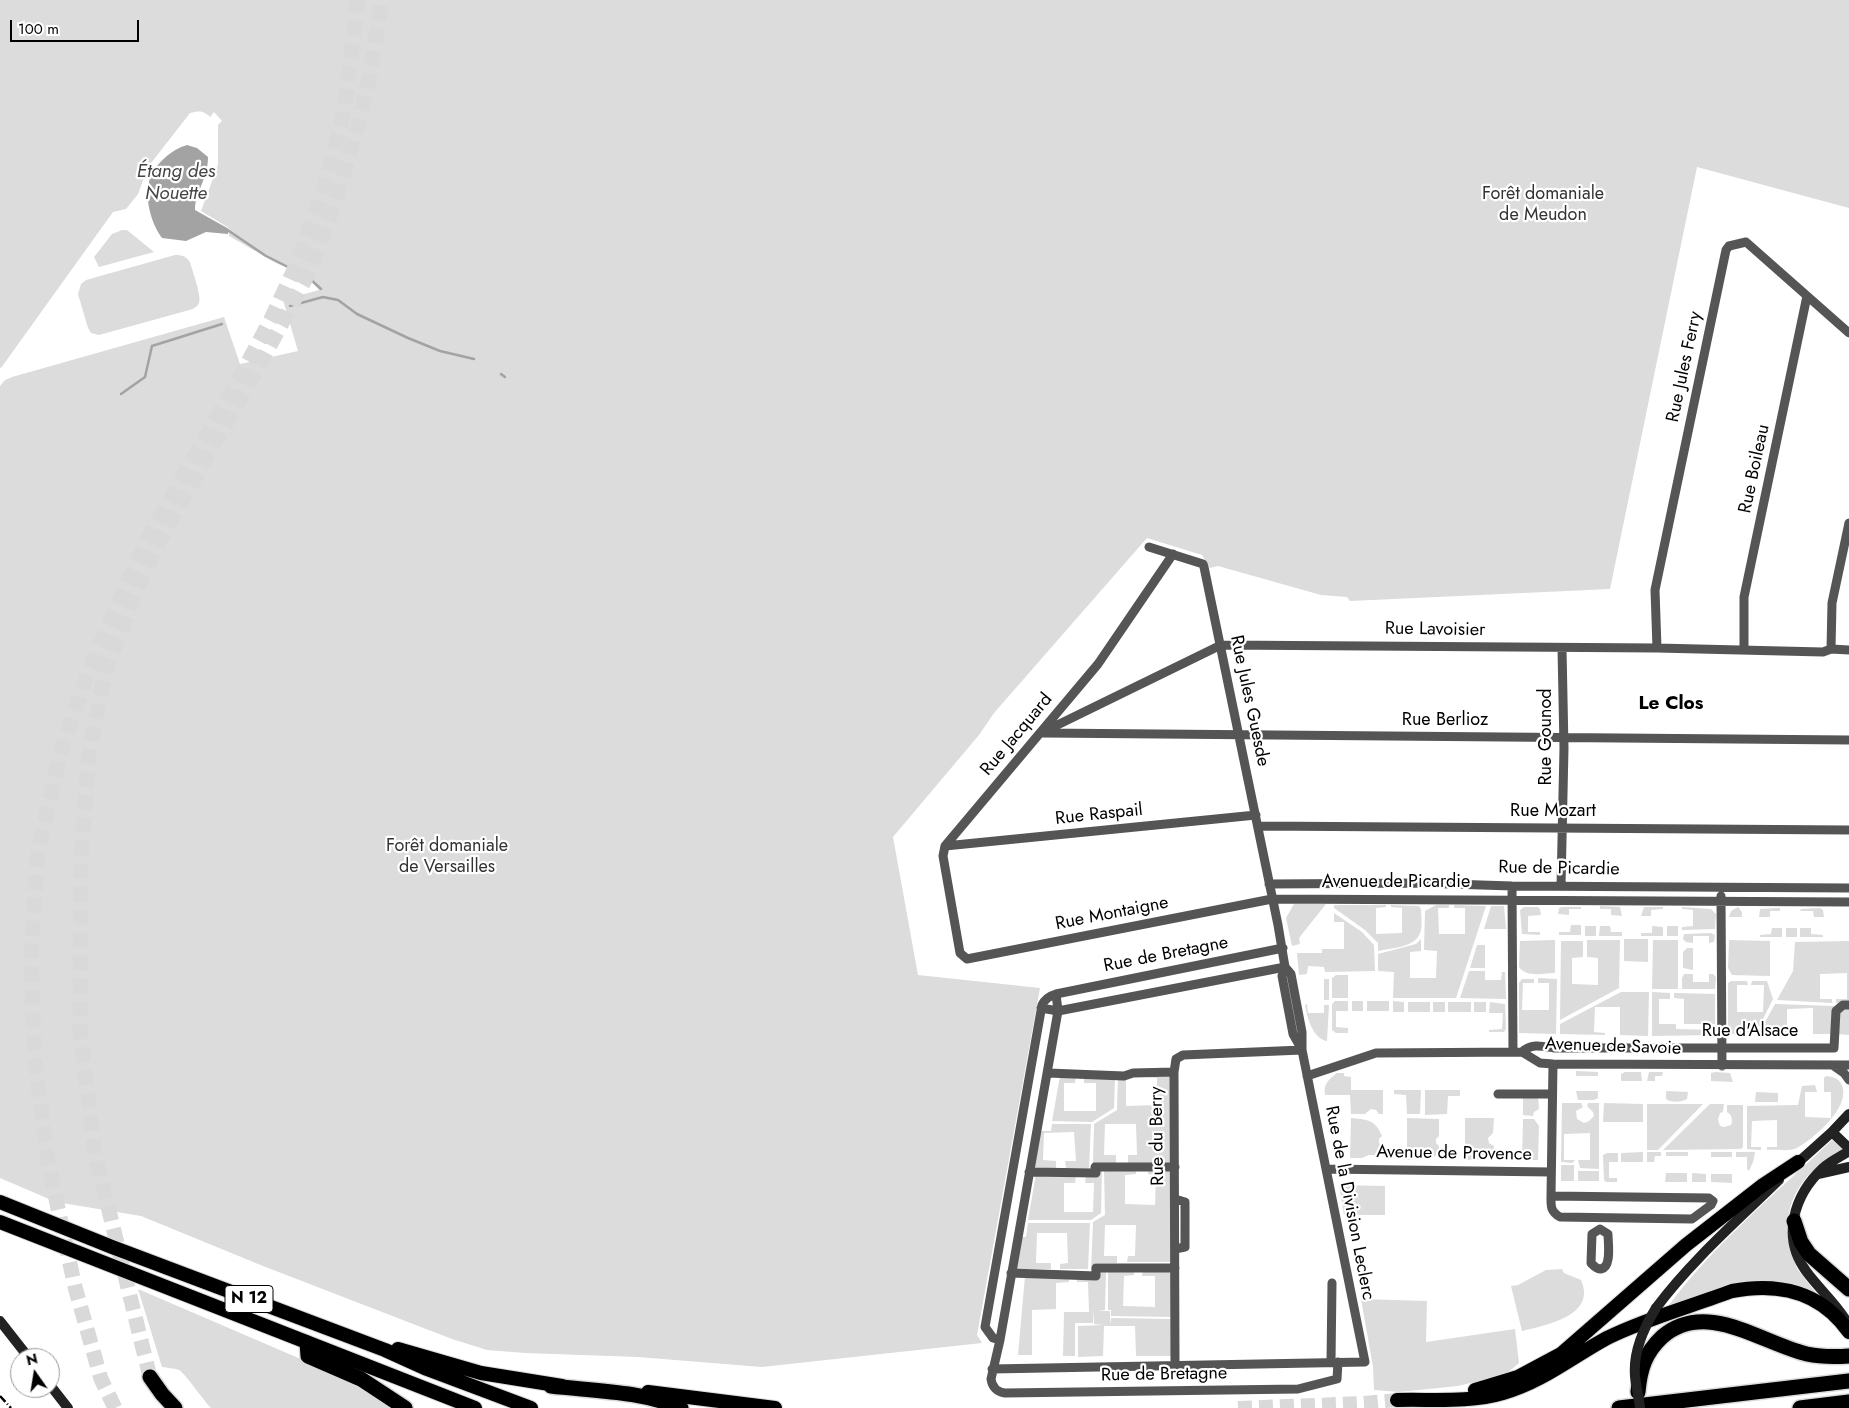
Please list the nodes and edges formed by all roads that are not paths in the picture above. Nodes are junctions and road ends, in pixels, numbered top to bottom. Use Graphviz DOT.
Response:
graph roads {
  1 [pos="1807,296"];
  2 [pos="1849,333"];
  3 [pos="1849,523"];
  4 [pos="1150,547"];
  5 [pos="1172,554"];
  6 [pos="1221,646"];
  7 [pos="1562,648"];
  8 [pos="1657,648"];
  9 [pos="1744,649"];
  10 [pos="1831,649"];
  11 [pos="1849,650"];
  12 [pos="1040,733"];
  13 [pos="1240,736"];
  14 [pos="1564,738"];
  15 [pos="1849,740"];
  16 [pos="1256,815"];
  17 [pos="1258,826"];
  18 [pos="1562,828"];
  19 [pos="1849,830"];
  20 [pos="945,846"];
  21 [pos="1270,884"];
  22 [pos="1512,886"];
  23 [pos="1561,886"];
  24 [pos="1721,888"];
  25 [pos="1849,888"];
  26 [pos="1272,899"];
  27 [pos="1512,900"];
  28 [pos="1721,901"];
  29 [pos="1849,902"];
  30 [pos="1283,948"];
  31 [pos="1285,967"];
  32 [pos="1056,994"];
  33 [pos="1849,1005"];
  34 [pos="1041,1008"];
  35 [pos="1058,1011"];
  36 [pos="1554,1048"];
  37 [pos="1722,1048"];
  38 [pos="1302,1050"];
  39 [pos="1518,1052"];
  40 [pos="1532,1059"];
  41 [pos="1553,1064"];
  42 [pos="1849,1065"];
  43 [pos="1722,1066"];
  44 [pos="1834,1066"];
  45 [pos="1174,1072"];
  46 [pos="1048,1073"];
  47 [pos="1308,1076"];
  48 [pos="1849,1080"];
  49 [pos="1498,1094"];
  50 [pos="1552,1094"];
  51 [pos="1849,1114"];
  52 [pos="1832,1132"];
  53 [pos="1849,1150"];
  54 [pos="1798,1162"];
  55 [pos="1175,1167"];
  56 [pos="1849,1167"];
  57 [pos="1326,1169"];
  58 [pos="1030,1172"];
  59 [pos="1551,1172"];
  60 [pos="1817,1174"];
  61 [pos="0,1194"];
  62 [pos="1550,1196"];
  63 [pos="0,1202"];
  64 [pos="1600,1218"];
  65 [pos="1794,1221"];
  66 [pos="0,1222"];
  67 [pos="1600,1228"];
  68 [pos="112,1247"];
  69 [pos="1175,1268"];
  70 [pos="1011,1273"];
  71 [pos="1332,1283"];
  72 [pos="1849,1289"];
  73 [pos="0,1321"];
  74 [pos="1849,1325"];
  75 [pos="1849,1332"];
  76 [pos="1000,1340"];
  77 [pos="308,1344"];
  78 [pos="21,1348"];
  79 [pos="385,1350"];
  80 [pos="1849,1356"];
  81 [pos="1334,1362"];
  82 [pos="1365,1362"];
  83 [pos="1175,1366"];
  84 [pos="992,1369"];
  85 [pos="150,1377"];
  86 [pos="1849,1381"];
  87 [pos="551,1386"];
  88 [pos="60,1398"];
  89 [pos="1438,1399"];
  90 [pos="1397,1400"];
  91 [pos="1639,1401"];
  92 [pos="1849,1402"];
  93 [pos="68,1408"];
  94 [pos="175,1408"];
  95 [pos="405,1408"];
  96 [pos="475,1408"];
  97 [pos="531,1408"];
  98 [pos="682,1408"];
  99 [pos="775,1408"];
  100 [pos="1619,1408"];
  101 [pos="1800,1408"];
  1 -- 2 [label="street, Rue Jules Ferry"];
  1 -- 8 [label="street, Rue Jules Ferry"];
  1 -- 9 [label="street, Rue Boileau"];
  3 -- 10 [label="street"];
  4 -- 5 [label="street, Rue Jules Guesde"];
  5 -- 6 [label="street, Rue Jules Guesde"];
  5 -- 12 [label="street, Rue Jacquard"];
  6 -- 7 [label="street, Rue Lavoisier"];
  6 -- 12 [label="street, Rue Lavoisier"];
  6 -- 13 [label="street, Rue Jules Guesde"];
  7 -- 8 [label="street, Rue Lavoisier"];
  7 -- 14 [label="street, Rue Gounod"];
  8 -- 9 [label="street, Rue Lavoisier"];
  9 -- 10 [label="street, Rue Lavoisier"];
  10 -- 11 [label="street, Rue Lavoisier"];
  12 -- 13 [label="street, Rue Berlioz"];
  12 -- 20 [label="street, Rue Jacquard"];
  13 -- 14 [label="street, Rue Berlioz"];
  13 -- 16 [label="street, Rue Jules Guesde"];
  14 -- 15 [label="street, Rue Berlioz"];
  14 -- 18 [label="street, Rue Gounod"];
  16 -- 17 [label="street, Rue Jules Guesde"];
  16 -- 20 [label="street, Rue Raspail"];
  17 -- 18 [label="street, Rue Mozart"];
  17 -- 21 [label="street, Rue Jules Guesde"];
  18 -- 19 [label="street, Rue Mozart"];
  18 -- 23 [label="street, Rue Gounod"];
  20 -- 26 [label="street, Rue Montaigne"];
  21 -- 22 [label="street, Rue de Picardie"];
  21 -- 26 [label="street, Rue Jules Guesde"];
  22 -- 23 [label="street, Rue de Picardie"];
  22 -- 27 [label="street"];
  23 -- 24 [label="street, Rue de Picardie"];
  24 -- 25 [label="street, Rue de Picardie"];
  24 -- 28 [label="street"];
  26 -- 27 [label="street, Avenue de Picardie"];
  26 -- 30 [label="street, Rue de la Division Leclerc"];
  27 -- 28 [label="street, Avenue de Picardie"];
  27 -- 39 [label="street"];
  28 -- 29 [label="street, Avenue de Picardie"];
  28 -- 37 [label="street"];
  30 -- 31 [label="street, Rue de la Division Leclerc"];
  30 -- 32 [label="street, Rue de Bretagne"];
  31 -- 35 [label="street, Rue de Bretagne"];
  31 -- 38 [label="street, Rue de la Division Leclerc"];
  32 -- 34 [label="street"];
  32 -- 35 [label="street"];
  33 -- 37 [label="street, Rue d'Alsace"];
  34 -- 35 [label="street, Rue de Bretagne"];
  34 -- 76 [label="street"];
  35 -- 46 [label="street"];
  36 -- 37 [label="street, Rue d'Alsace"];
  36 -- 39 [label="street, Rue d'Alsace"];
  36 -- 40 [label="street, Rue d'Alsace"];
  37 -- 43 [label="street"];
  38 -- 45 [label="street"];
  38 -- 47 [label="street, Rue de la Division Leclerc"];
  39 -- 40 [label="street, Avenue de Savoie"];
  39 -- 47 [label="street"];
  40 -- 41 [label="street, Avenue de Savoie"];
  41 -- 43 [label="street, Avenue de Savoie"];
  41 -- 50 [label="street"];
  42 -- 44 [label="street, Avenue de Savoie"];
  43 -- 44 [label="street, Avenue de Savoie"];
  44 -- 48 [label="street"];
  45 -- 46 [label="street"];
  45 -- 55 [label="street, Rue du Berry"];
  46 -- 58 [label="street"];
  47 -- 57 [label="street, Rue de la Division Leclerc"];
  49 -- 50 [label="street"];
  50 -- 59 [label="street"];
  51 -- 52 [label="main road"];
  52 -- 53 [label="main road"];
  52 -- 54 [label="main road"];
  53 -- 60 [label="main road"];
  54 -- 89 [label="highway"];
  54 -- 91 [label="main road, bridge"];
  55 -- 58 [label="street"];
  55 -- 69 [label="street, Rue du Berry"];
  56 -- 60 [label="main road"];
  57 -- 59 [label="street, Avenue de Provence"];
  57 -- 82 [label="street, Rue de la Division Leclerc"];
  58 -- 70 [label="street"];
  59 -- 62 [label="street"];
  60 -- 65 [label="main road"];
  61 -- 68 [label="highway"];
  62 -- 64 [label="street"];
  62 -- 64 [label="street"];
  63 -- 68 [label="highway, N 12"];
  64 -- 67 [label="street"];
  65 -- 72 [label="highway"];
  65 -- 74 [label="main road"];
  66 -- 77 [label="highway, N 12"];
  68 -- 79 [label="highway, N 12"];
  69 -- 70 [label="street"];
  69 -- 83 [label="street, Rue du Berry"];
  70 -- 76 [label="street"];
  71 -- 81 [label="street"];
  73 -- 78 [label="main road"];
  75 -- 89 [label="highway"];
  76 -- 84 [label="street"];
  77 -- 95 [label="highway"];
  77 -- 96 [label="highway, N 12"];
  79 -- 87 [label="highway"];
  79 -- 97 [label="highway, N 12"];
  80 -- 91 [label="highway"];
  81 -- 82 [label="street, Rue de Bretagne"];
  81 -- 83 [label="street, Rue de Bretagne"];
  81 -- 84 [label="street, Rue de Bretagne"];
  83 -- 84 [label="street, Rue de Bretagne"];
  85 -- 94 [label="highway"];
  86 -- 100 [label="highway"];
  87 -- 98 [label="highway"];
  87 -- 99 [label="highway"];
  88 -- 93 [label="main road"];
  89 -- 90 [label="highway"];
  92 -- 101 [label="highway"];
}
